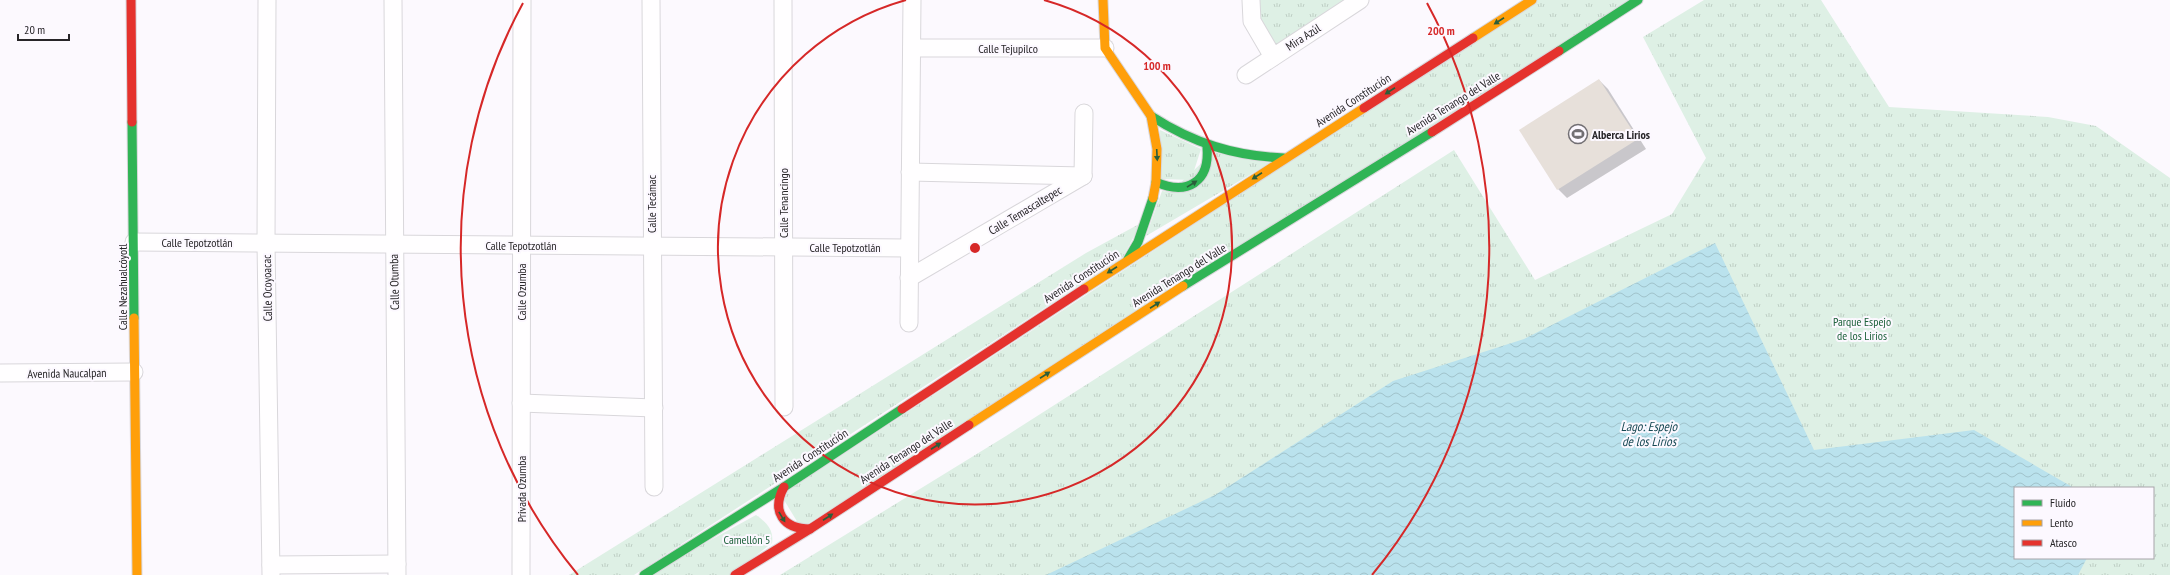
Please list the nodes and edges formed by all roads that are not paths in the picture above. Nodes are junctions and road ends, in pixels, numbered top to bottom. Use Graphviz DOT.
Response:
graph roads {
  1 [pos="131,0"];
  2 [pos="267,0"];
  3 [pos="393,0"];
  4 [pos="522,0"];
  5 [pos="651,0"];
  6 [pos="783,0"];
  7 [pos="912,0"];
  8 [pos="1103,0"];
  9 [pos="1251,0"];
  10 [pos="1360,0"];
  11 [pos="1532,0"];
  12 [pos="1638,0"];
  13 [pos="912,48"];
  14 [pos="1105,48"];
  15 [pos="1273,57"];
  16 [pos="1246,75"];
  17 [pos="1084,113"];
  18 [pos="1151,116"];
  19 [pos="1207,147"];
  20 [pos="1284,158"];
  21 [pos="910,172"];
  22 [pos="1083,176"];
  23 [pos="1156,182"];
  24 [pos="134,242"];
  25 [pos="266,243"];
  26 [pos="394,244"];
  27 [pos="522,245"];
  28 [pos="651,246"];
  29 [pos="783,247"];
  30 [pos="908,248"];
  31 [pos="1127,260"];
  32 [pos="909,278"];
  33 [pos="909,323"];
  34 [pos="134,372"];
  35 [pos="0,374"];
  36 [pos="522,403"];
  37 [pos="784,407"];
  38 [pos="654,408"];
  39 [pos="654,487"];
  40 [pos="784,487"];
  41 [pos="741,514"];
  42 [pos="757,514"];
  43 [pos="810,529"];
  44 [pos="774,543"];
  45 [pos="769,555"];
  46 [pos="397,569"];
  47 [pos="271,570"];
  48 [pos="137,575"];
  49 [pos="521,575"];
  50 [pos="644,575"];
  51 [pos="735,575"];
  1 -- 24 [label="main road, Calle Nezahualcóyotl"];
  2 -- 25 [label="street, Calle Ocoyoacac"];
  3 -- 26 [label="street, Calle Otumba"];
  4 -- 27 [label="street, Calle Ozumba"];
  5 -- 28 [label="street, Calle Tecámac"];
  6 -- 29 [label="street, Calle Tenancingo"];
  7 -- 13 [label="street"];
  8 -- 14 [label="main road"];
  9 -- 15 [label="street"];
  10 -- 15 [label="street, Mira Azúl"];
  11 -- 20 [label="main road, Avenida Constitución, one-way"];
  43 -- 12 [label="main road, Avenida Tenango del Valle, one-way"];
  13 -- 14 [label="street, Calle Tejupilco"];
  13 -- 21 [label="street"];
  14 -- 18 [label="main road"];
  15 -- 16 [label="street, Mira Azúl"];
  17 -- 22 [label="street"];
  18 -- 19 [label="main road"];
  18 -- 23 [label="main road, one-way"];
  19 -- 20 [label="main road"];
  23 -- 19 [label="main road, one-way"];
  20 -- 31 [label="main road, Avenida Constitución, one-way"];
  21 -- 22 [label="street, Calle Temascaltepec"];
  21 -- 30 [label="street"];
  22 -- 32 [label="street, Calle Temascaltepec"];
  23 -- 31 [label="main road"];
  24 -- 25 [label="street, Calle Tepotzotlán"];
  24 -- 34 [label="main road, Calle Nezahualcóyotl"];
  25 -- 26 [label="street, Calle Tepotzotlán"];
  25 -- 47 [label="street, Calle Ocoyoacac"];
  26 -- 27 [label="street, Calle Tepotzotlán"];
  26 -- 46 [label="street, Calle Otumba"];
  27 -- 28 [label="street, Calle Tepotzotlán"];
  27 -- 36 [label="street, Calle Ozumba"];
  28 -- 29 [label="street, Calle Tepotzotlán"];
  28 -- 38 [label="street, Calle Tecámac"];
  29 -- 30 [label="street, Calle Tepotzotlán"];
  29 -- 37 [label="street, Calle Tenancingo"];
  30 -- 32 [label="street"];
  31 -- 40 [label="main road, Avenida Constitución, one-way"];
  32 -- 33 [label="street"];
  34 -- 35 [label="street, Avenida Naucalpan"];
  34 -- 48 [label="main road, Calle Nezahualcóyotl"];
  36 -- 38 [label="street"];
  36 -- 49 [label="street, Privada Ozumba"];
  38 -- 39 [label="street, Calle Tecámac"];
  40 -- 41 [label="main road, Avenida Constitución"];
  40 -- 43 [label="main road, one-way"];
  41 -- 42 [label="main road"];
  41 -- 50 [label="main road, Avenida Constitución"];
  43 -- 45 [label="main road, Avenida Tenango del Valle"];
  44 -- 45 [label="main road"];
  45 -- 51 [label="main road, Avenida Tenango del Valle"];
  46 -- 47 [label="street, Calle Otumba"];
}
